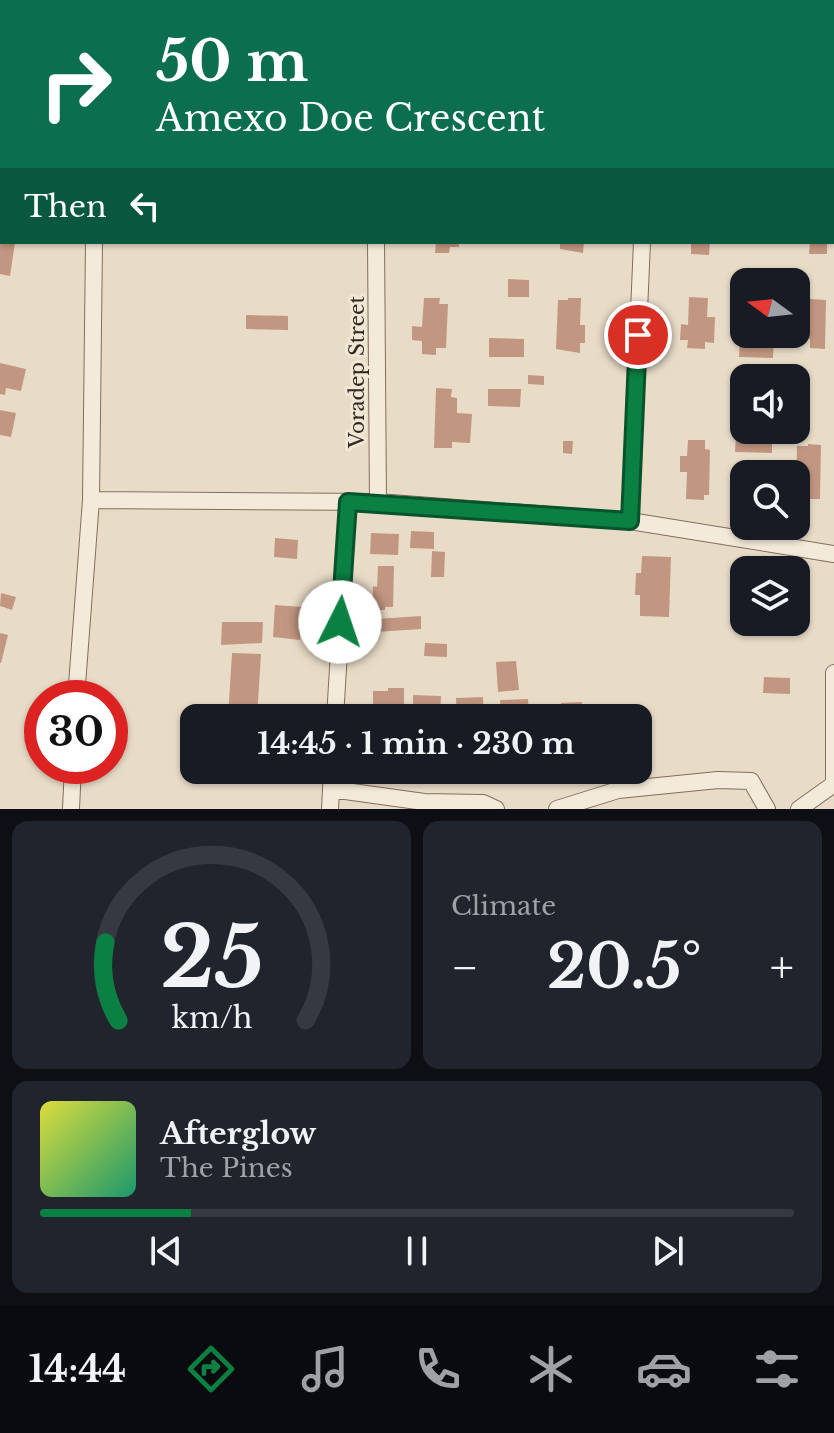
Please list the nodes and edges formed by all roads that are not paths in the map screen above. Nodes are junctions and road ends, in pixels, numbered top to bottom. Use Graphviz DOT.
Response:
graph roads {
  1 [pos="94,244"];
  2 [pos="376,244"];
  3 [pos="642,244"];
  4 [pos="91,500"];
  5 [pos="348,502"];
  6 [pos="378,502"];
  7 [pos="630,521"];
  8 [pos="834,554"];
  9 [pos="834,673"];
  10 [pos="77,680"];
  11 [pos="336,704"];
  12 [pos="72,784"];
  13 [pos="331,784"];
  14 [pos="331,789"];
  15 [pos="71,809"];
  16 [pos="330,809"];
  17 [pos="496,809"];
  18 [pos="557,809"];
  19 [pos="767,809"];
  20 [pos="799,809"];
  1 -- 4 [label="street"];
  2 -- 6 [label="street, Voradep Street"];
  3 -- 7 [label="street"];
  4 -- 5 [label="street"];
  4 -- 10 [label="street"];
  5 -- 6 [label="street"];
  5 -- 11 [label="street"];
  6 -- 7 [label="street"];
  7 -- 8 [label="street"];
  9 -- 20 [label="street"];
  12 -- 15 [label="street"];
  13 -- 14 [label="street"];
  14 -- 16 [label="street"];
  14 -- 17 [label="street"];
  18 -- 19 [label="street"];
}
